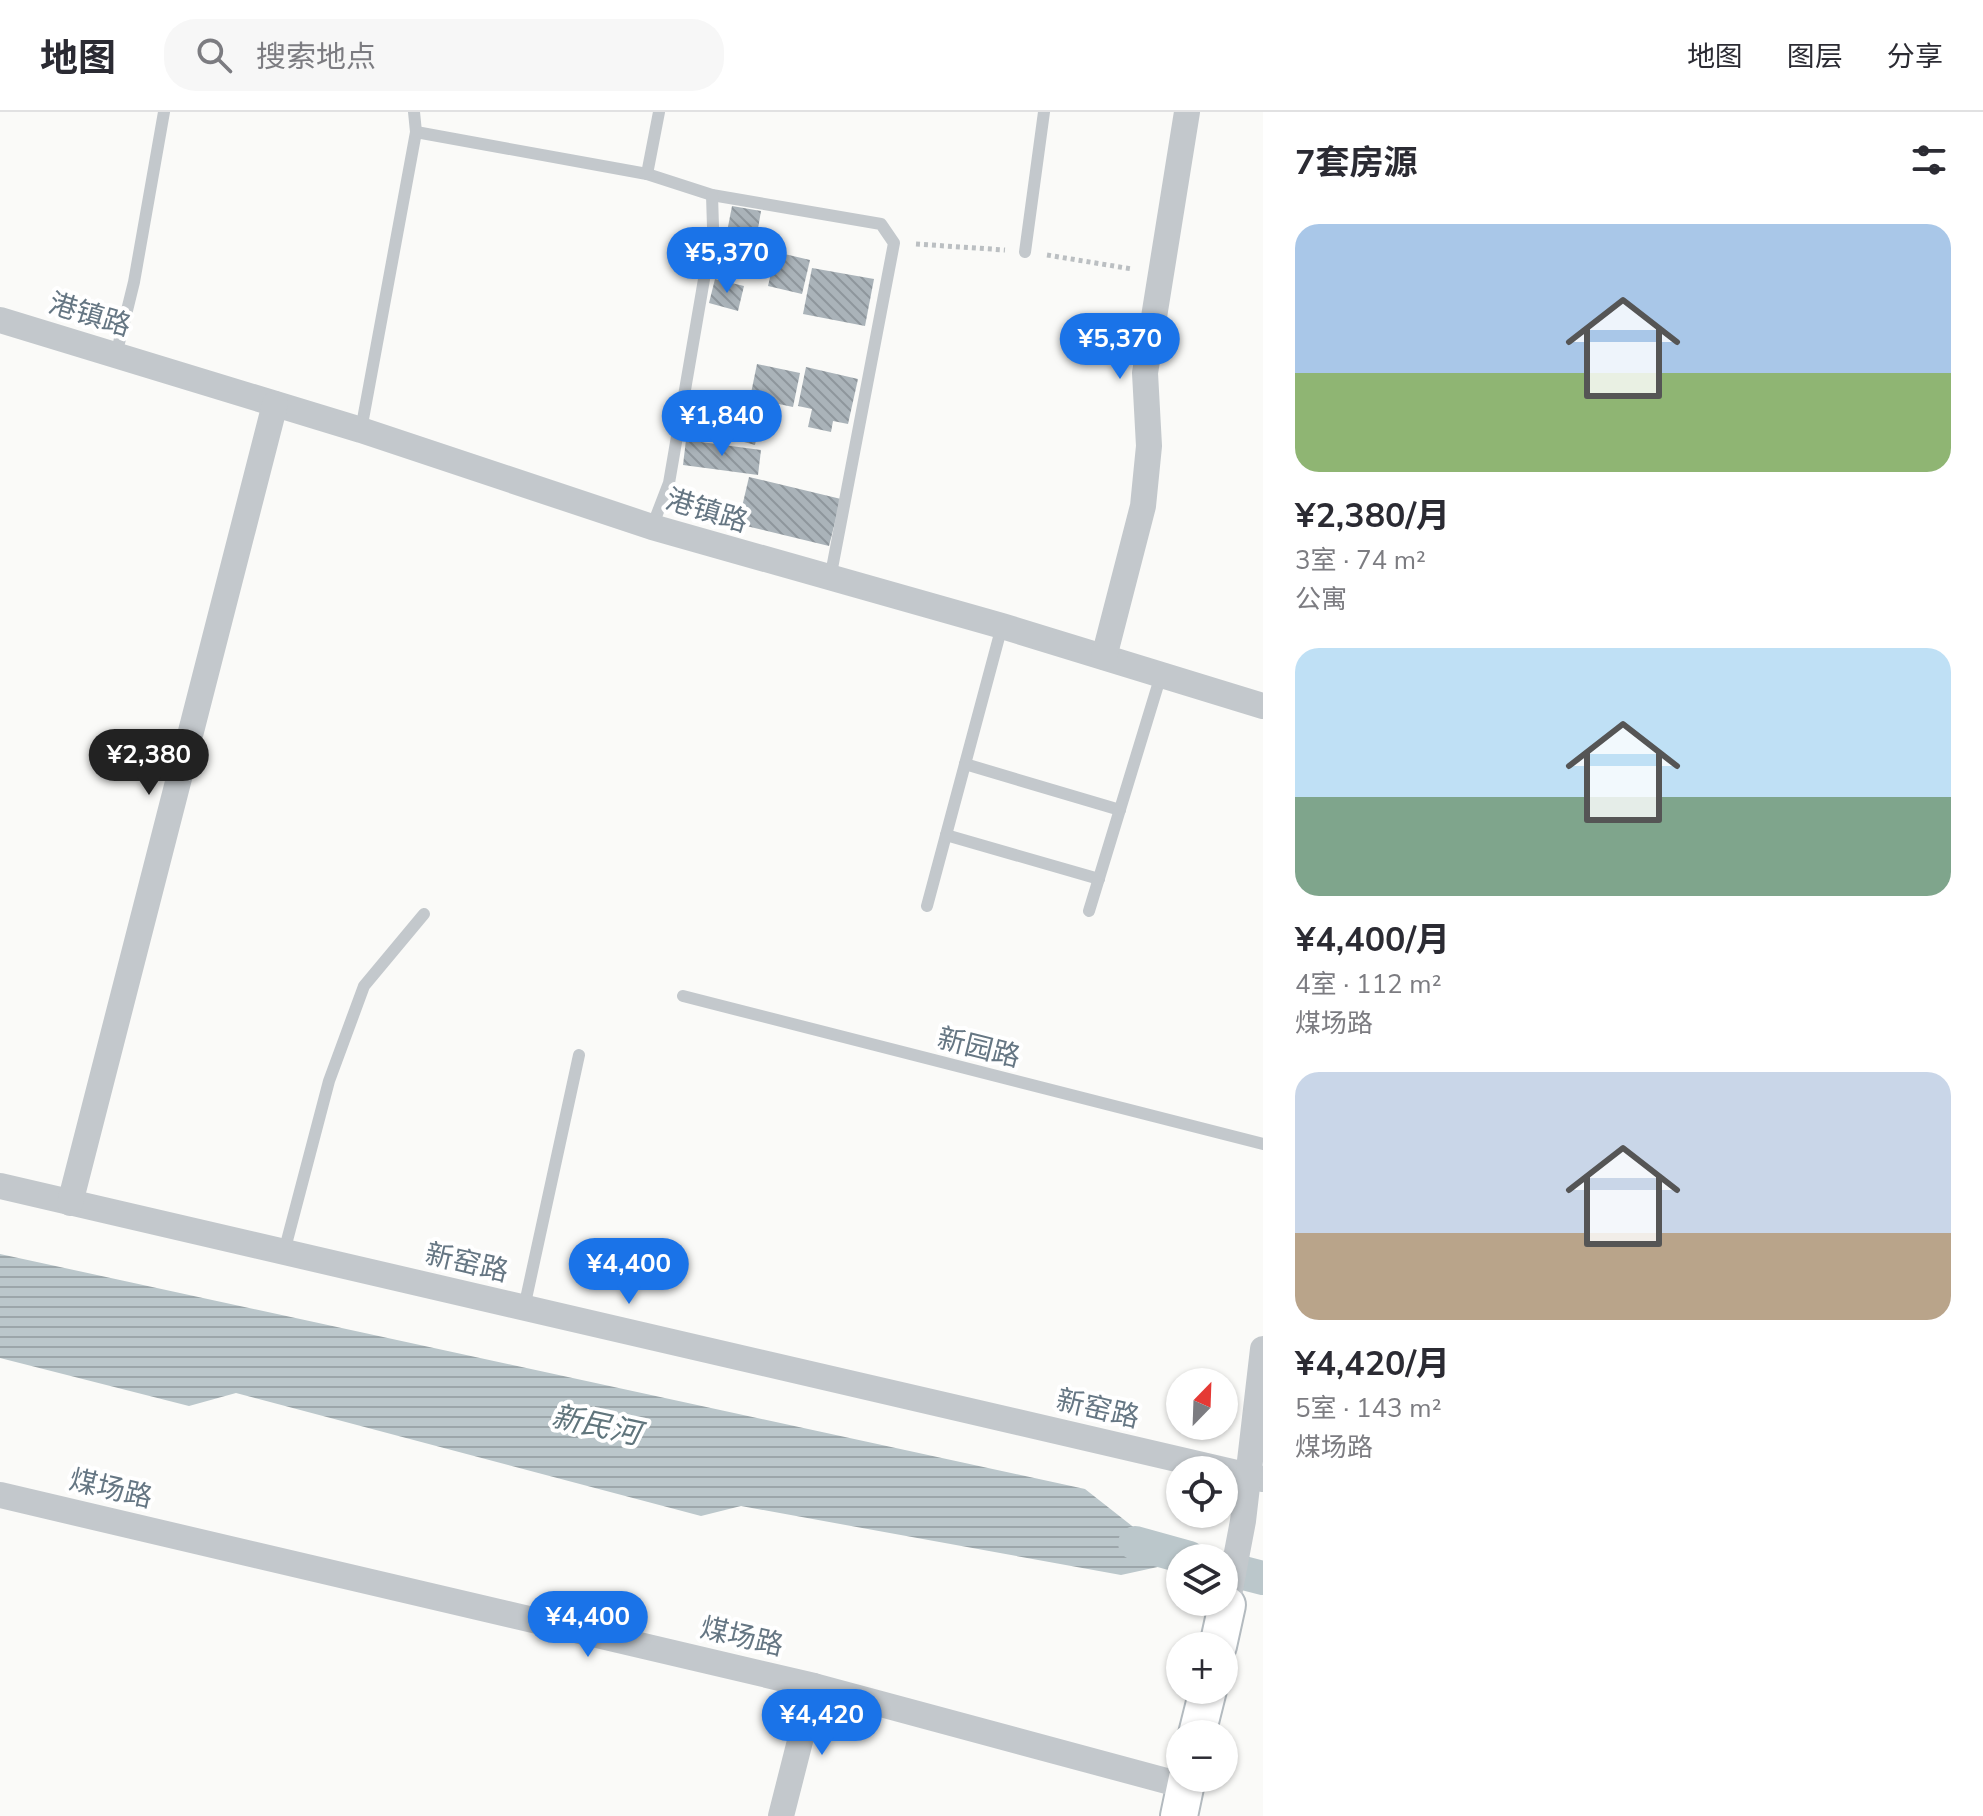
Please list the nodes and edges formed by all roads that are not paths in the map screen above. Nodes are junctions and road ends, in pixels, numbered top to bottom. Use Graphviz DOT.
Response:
graph roads {
  1 [pos="164,112"];
  2 [pos="414,112"];
  3 [pos="659,112"];
  4 [pos="1044,112"];
  5 [pos="1187,112"];
  6 [pos="416,132"];
  7 [pos="647,174"];
  8 [pos="712,195"];
  9 [pos="1025,252"];
  10 [pos="0,320"];
  11 [pos="116,355"];
  12 [pos="275,404"];
  13 [pos="361,430"];
  14 [pos="652,527"];
  15 [pos="830,579"];
  16 [pos="1002,626"];
  17 [pos="1104,657"];
  18 [pos="1161,675"];
  19 [pos="1263,706"];
  20 [pos="965,764"];
  21 [pos="1120,810"];
  22 [pos="946,835"];
  23 [pos="1099,879"];
  24 [pos="927,906"];
  25 [pos="1089,911"];
  26 [pos="424,914"];
  27 [pos="683,996"];
  28 [pos="579,1055"];
  29 [pos="1263,1144"];
  30 [pos="0,1186"];
  31 [pos="70,1203"];
  32 [pos="284,1252"];
  33 [pos="524,1308"];
  34 [pos="1263,1349"];
  35 [pos="1254,1477"];
  36 [pos="0,1495"];
  37 [pos="1238,1547"];
  38 [pos="814,1686"];
  39 [pos="1184,1793"];
  40 [pos="781,1816"];
  1 -- 11 [label="lane"];
  2 -- 6 [label="lane"];
  3 -- 7 [label="lane"];
  4 -- 9 [label="lane"];
  5 -- 17 [label="street"];
  6 -- 7 [label="lane"];
  6 -- 13 [label="lane"];
  7 -- 8 [label="lane"];
  8 -- 14 [label="lane"];
  8 -- 15 [label="lane"];
  10 -- 11 [label="street, 港镇路"];
  11 -- 12 [label="street, 港镇路"];
  12 -- 13 [label="street, 港镇路"];
  12 -- 31 [label="street"];
  13 -- 14 [label="street, 港镇路"];
  14 -- 15 [label="street, 港镇路"];
  15 -- 16 [label="street, 港镇路"];
  16 -- 17 [label="street, 港镇路"];
  16 -- 20 [label="lane"];
  17 -- 18 [label="street, 港镇路"];
  18 -- 19 [label="street, 港镇路"];
  18 -- 21 [label="lane"];
  20 -- 21 [label="lane"];
  20 -- 22 [label="lane"];
  21 -- 23 [label="lane"];
  22 -- 23 [label="lane"];
  22 -- 24 [label="lane"];
  23 -- 25 [label="lane"];
  26 -- 32 [label="lane"];
  27 -- 29 [label="lane, 新园路"];
  28 -- 33 [label="lane"];
  30 -- 31 [label="street, 新窑路"];
  31 -- 32 [label="street, 新窑路"];
  32 -- 33 [label="street, 新窑路"];
  33 -- 35 [label="street, 新窑路"];
  34 -- 35 [label="street"];
  35 -- 37 [label="street"];
  36 -- 38 [label="street, 煤场路"];
  38 -- 39 [label="street, 煤场路"];
  38 -- 40 [label="street"];
}
